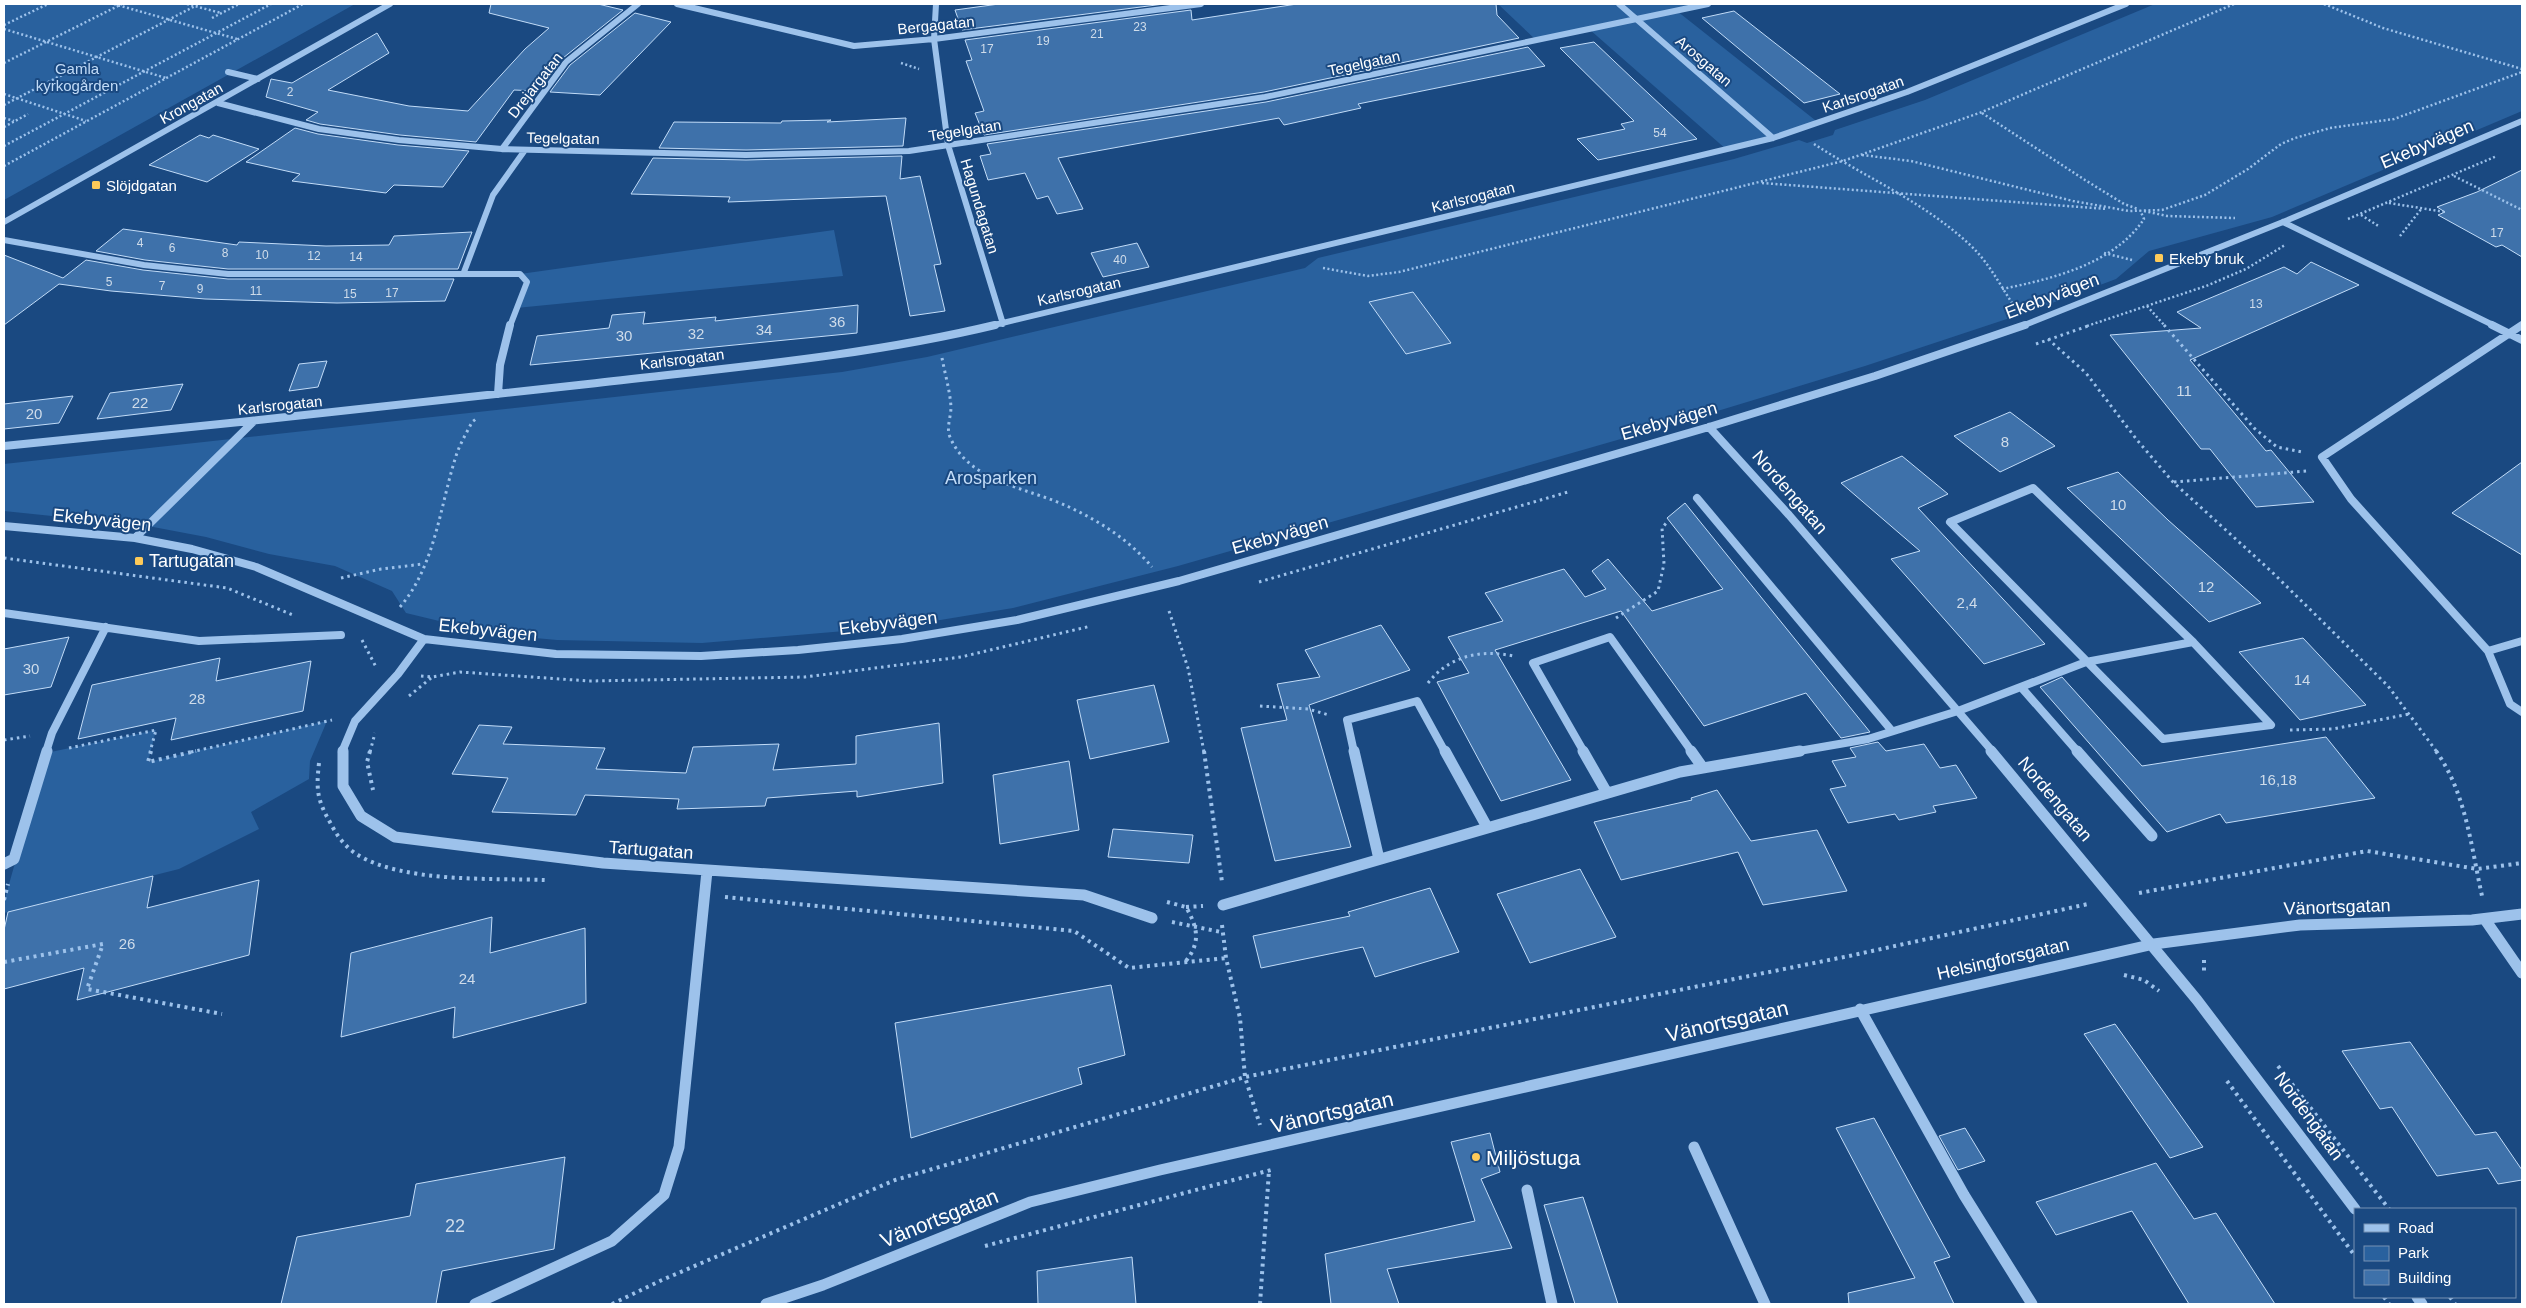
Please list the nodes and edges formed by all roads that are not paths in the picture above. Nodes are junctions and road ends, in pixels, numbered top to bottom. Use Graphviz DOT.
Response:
graph roads {
  1 [pos="390,4"];
  2 [pos="638,4"];
  3 [pos="677,4"];
  4 [pos="936,4"];
  5 [pos="1201,4"];
  6 [pos="1619,4"];
  7 [pos="1708,4"];
  8 [pos="2126,4"];
  9 [pos="1636,19"];
  10 [pos="934,39"];
  11 [pos="228,72"];
  12 [pos="258,80"];
  13 [pos="218,103"];
  14 [pos="2522,121"];
  15 [pos="1773,138"];
  16 [pos="948,145"];
  17 [pos="502,149"];
  18 [pos="525,150"];
  19 [pos="4,222"];
  20 [pos="2283,222"];
  21 [pos="4,240"];
  22 [pos="464,272"];
  23 [pos="1003,324"];
  24 [pos="2522,325"];
  25 [pos="2510,335"];
  26 [pos="2522,340"];
  27 [pos="498,394"];
  28 [pos="253,422"];
  29 [pos="1709,427"];
  30 [pos="4,446"];
  31 [pos="1697,498"];
  32 [pos="4,526"];
  33 [pos="135,538"];
  34 [pos="4,614"];
  35 [pos="106,627"];
  36 [pos="341,636"];
  37 [pos="424,639"];
  38 [pos="2522,641"];
  39 [pos="2194,642"];
  40 [pos="2488,651"];
  41 [pos="2086,662"];
  42 [pos="2021,687"];
  43 [pos="1958,711"];
  44 [pos="2522,712"];
  45 [pos="1892,731"];
  46 [pos="1703,768"];
  47 [pos="1607,793"];
  48 [pos="1487,828"];
  49 [pos="2152,836"];
  50 [pos="1379,858"];
  51 [pos="4,864"];
  52 [pos="707,871"];
  53 [pos="1223,905"];
  54 [pos="2522,914"];
  55 [pos="1152,918"];
  56 [pos="2486,921"];
  57 [pos="2154,944"];
  58 [pos="2522,973"];
  59 [pos="1860,1009"];
  60 [pos="1694,1147"];
  61 [pos="1527,1190"];
  62 [pos="2354,1208"];
  63 [pos="476,1304"];
  64 [pos="766,1304"];
  65 [pos="1552,1304"];
  66 [pos="1765,1304"];
  67 [pos="2032,1304"];
  1 -- 12 [label="street, Krongatan"];
  2 -- 17 [label="street, Drejargatan"];
  3 -- 10 [label="street, Bergagatan"];
  4 -- 10 [label="street, Hagundagatan"];
  5 -- 10 [label="street, Bergagatan"];
  6 -- 9 [label="street, Arosgatan"];
  7 -- 9 [label="street, Tegelgatan"];
  8 -- 15 [label="street, Karlsrogatan"];
  9 -- 15 [label="street, Arosgatan"];
  9 -- 16 [label="street, Tegelgatan"];
  10 -- 16 [label="street, Hagundagatan"];
  11 -- 12 [label="street"];
  12 -- 13 [label="street, Krongatan"];
  13 -- 17 [label="street, Tegelgatan"];
  13 -- 19 [label="street, Krongatan"];
  14 -- 20 [label="street, Ekebyvägen"];
  15 -- 23 [label="street, Karlsrogatan"];
  16 -- 18 [label="street, Tegelgatan"];
  16 -- 23 [label="street, Hagundagatan"];
  17 -- 18 [label="street, Tegelgatan"];
  18 -- 22 [label="street"];
  20 -- 25 [label="street"];
  20 -- 29 [label="street, Ekebyvägen"];
  21 -- 22 [label="street"];
  22 -- 27 [label="street"];
  23 -- 27 [label="street, Karlsrogatan"];
  24 -- 25 [label="street"];
  25 -- 26 [label="street"];
  25 -- 40 [label="street"];
  27 -- 28 [label="street, Karlsrogatan"];
  28 -- 30 [label="street, Karlsrogatan"];
  28 -- 33 [label="street"];
  29 -- 37 [label="street, Ekebyvägen"];
  29 -- 43 [label="street, Nordengatan"];
  31 -- 45 [label="street"];
  32 -- 33 [label="street, Ekebyvägen"];
  33 -- 37 [label="street, Ekebyvägen"];
  34 -- 35 [label="street"];
  35 -- 36 [label="street"];
  35 -- 51 [label="street"];
  37 -- 52 [label="street, Tartugatan"];
  38 -- 40 [label="street"];
  39 -- 41 [label="street"];
  39 -- 41 [label="street"];
  39 -- 41 [label="street"];
  40 -- 44 [label="street"];
  41 -- 42 [label="street"];
  42 -- 43 [label="street"];
  42 -- 49 [label="street"];
  43 -- 45 [label="street"];
  43 -- 57 [label="street, Nordengatan"];
  45 -- 46 [label="street"];
  46 -- 47 [label="street"];
  46 -- 47 [label="street"];
  47 -- 48 [label="street"];
  48 -- 50 [label="street"];
  48 -- 50 [label="street"];
  50 -- 53 [label="street"];
  52 -- 55 [label="street, Tartugatan"];
  52 -- 63 [label="street"];
  54 -- 56 [label="street, Vänortsgatan"];
  56 -- 57 [label="street, Vänortsgatan"];
  56 -- 58 [label="street"];
  57 -- 59 [label="street, Helsingforsgatan"];
  57 -- 62 [label="street, Nordengatan"];
  59 -- 64 [label="street, Vänortsgatan"];
  59 -- 67 [label="street"];
  60 -- 66 [label="street"];
  61 -- 65 [label="street"];
}
